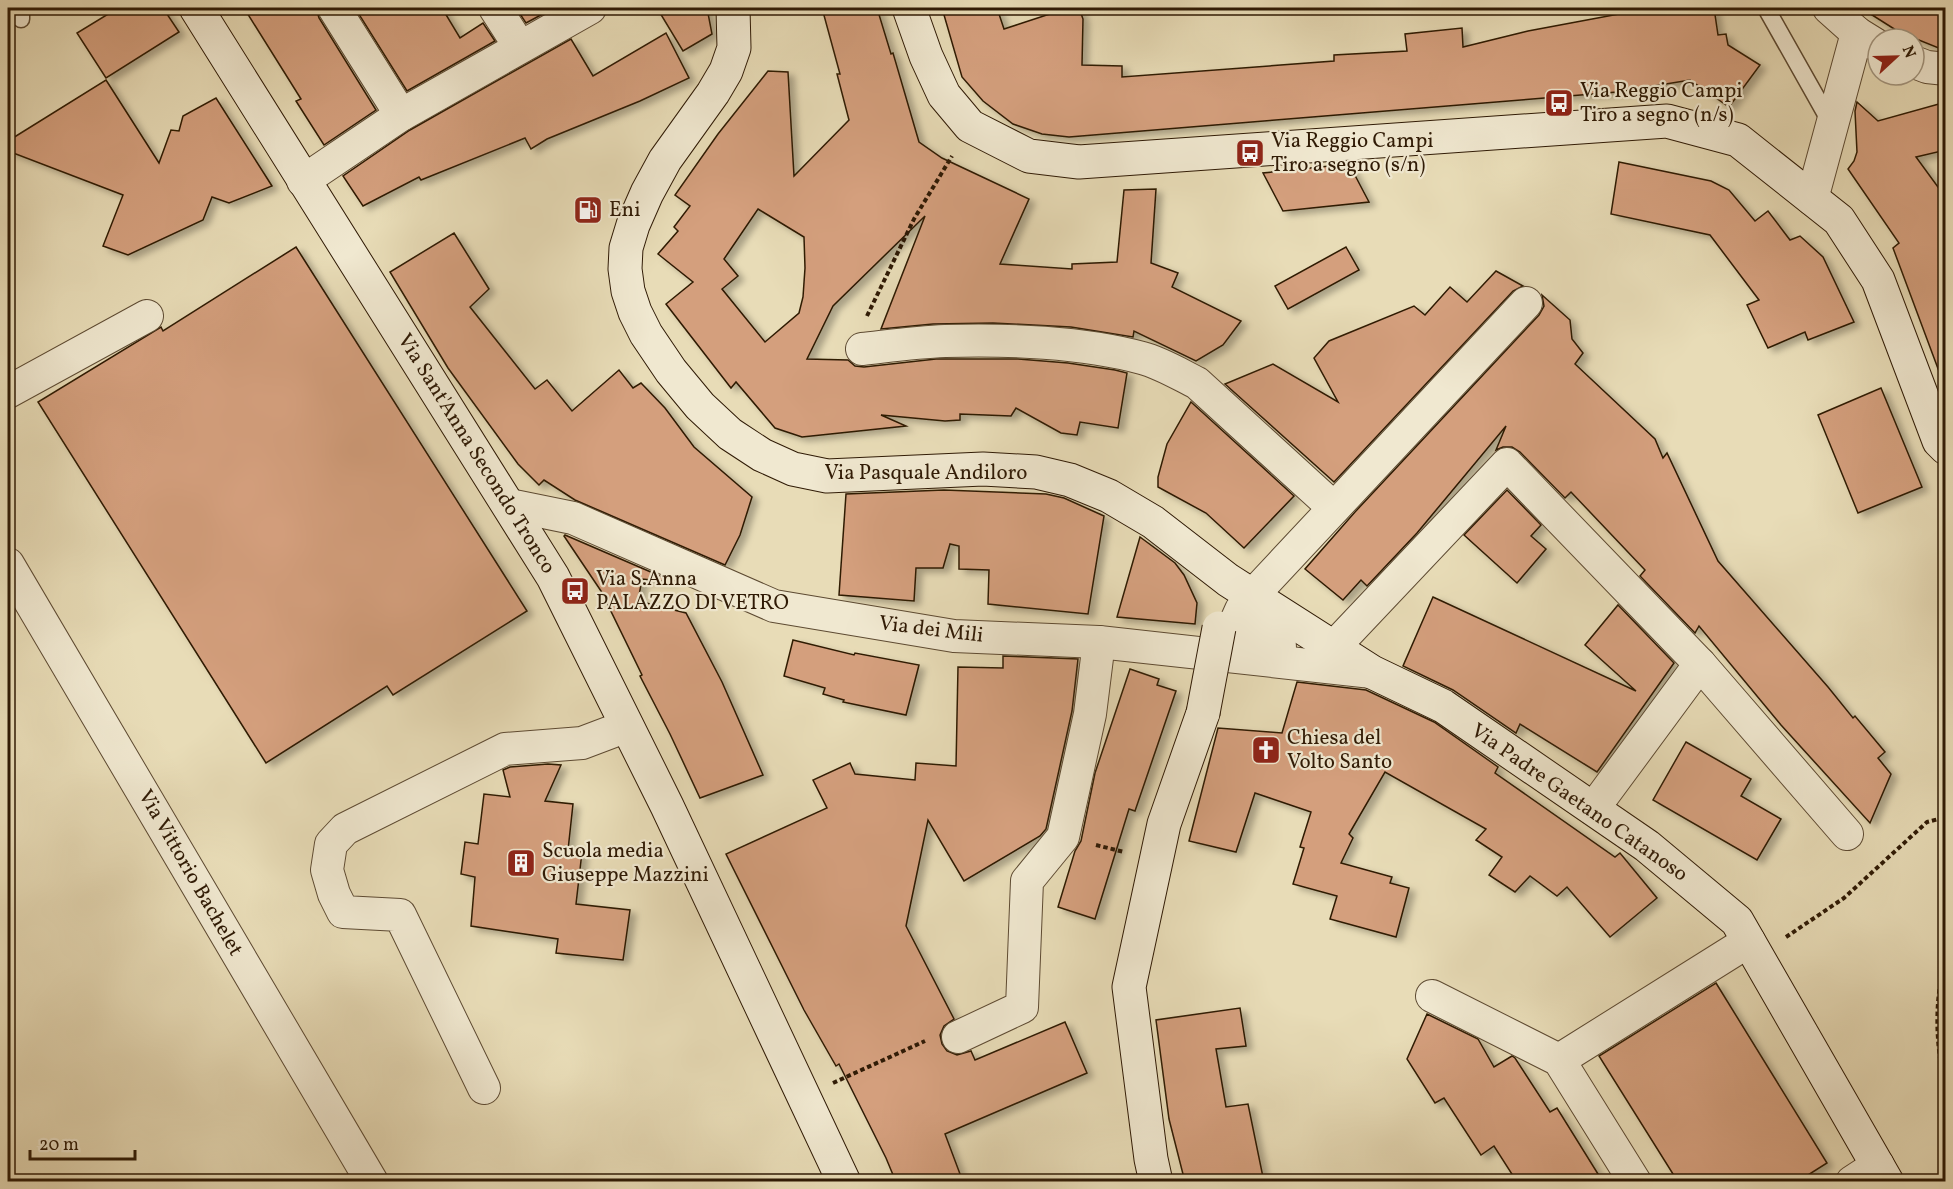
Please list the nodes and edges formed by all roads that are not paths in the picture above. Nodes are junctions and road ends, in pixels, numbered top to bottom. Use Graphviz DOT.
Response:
graph roads {
  1 [pos="195,8"];
  2 [pos="334,8"];
  3 [pos="495,8"];
  4 [pos="586,8"];
  5 [pos="733,8"];
  6 [pos="909,8"];
  7 [pos="1766,8"];
  8 [pos="1829,8"];
  9 [pos="1866,38"];
  10 [pos="1866,45"];
  11 [pos="520,47"];
  12 [pos="1926,67"];
  13 [pos="1946,69"];
  14 [pos="401,116"];
  15 [pos="1832,126"];
  16 [pos="303,181"];
  17 [pos="1812,199"];
  18 [pos="1526,303"];
  19 [pos="147,316"];
  20 [pos="862,349"];
  21 [pos="8,392"];
  22 [pos="1946,448"];
  23 [pos="510,505"];
  24 [pos="1334,508"];
  25 [pos="8,564"];
  26 [pos="1235,604"];
  27 [pos="1099,642"];
  28 [pos="1333,648"];
  29 [pos="1700,664"];
  30 [pos="1372,672"];
  31 [pos="627,726"];
  32 [pos="1593,809"];
  33 [pos="1847,834"];
  34 [pos="1754,948"];
  35 [pos="1432,996"];
  36 [pos="958,1037"];
  37 [pos="1559,1060"];
  38 [pos="484,1088"];
  39 [pos="1872,1176"];
  40 [pos="372,1182"];
  41 [pos="844,1182"];
  42 [pos="1156,1182"];
  43 [pos="1635,1182"];
  1 -- 16 [label="street, Via Sant'Anna Secondo Tronco"];
  2 -- 14 [label="street"];
  3 -- 11 [label="street"];
  4 -- 11 [label="street"];
  5 -- 26 [label="street, Via Pasquale Andiloro"];
  6 -- 17 [label="street"];
  7 -- 15 [label="lane"];
  8 -- 9 [label="street"];
  10 -- 15 [label="street"];
  11 -- 14 [label="street"];
  12 -- 13 [label="street"];
  14 -- 16 [label="street"];
  15 -- 17 [label="street"];
  16 -- 23 [label="street, Via Sant'Anna Secondo Tronco"];
  17 -- 22 [label="street"];
  18 -- 24 [label="street"];
  19 -- 21 [label="street"];
  20 -- 24 [label="street"];
  23 -- 27 [label="street, Via dei Mili"];
  23 -- 31 [label="street, Via Sant'Anna Secondo Tronco"];
  24 -- 26 [label="street"];
  25 -- 40 [label="street, Via Vittorio Bachelet"];
  26 -- 28 [label="street, Via Pasquale Andiloro"];
  26 -- 42 [label="street, bridge"];
  27 -- 30 [label="street, Via dei Mili"];
  27 -- 36 [label="street"];
  28 -- 29 [label="street"];
  28 -- 30 [label="street, Via Padre Gaetano Catanoso"];
  29 -- 32 [label="street"];
  29 -- 33 [label="street"];
  30 -- 32 [label="street, Via Padre Gaetano Catanoso"];
  31 -- 38 [label="street"];
  31 -- 41 [label="street, Via Sant'Anna Secondo Tronco"];
  32 -- 34 [label="street, Via Padre Gaetano Catanoso"];
  34 -- 37 [label="street"];
  34 -- 39 [label="street, Via Padre Gaetano Catanoso"];
  35 -- 37 [label="street"];
  37 -- 43 [label="street"];
}
